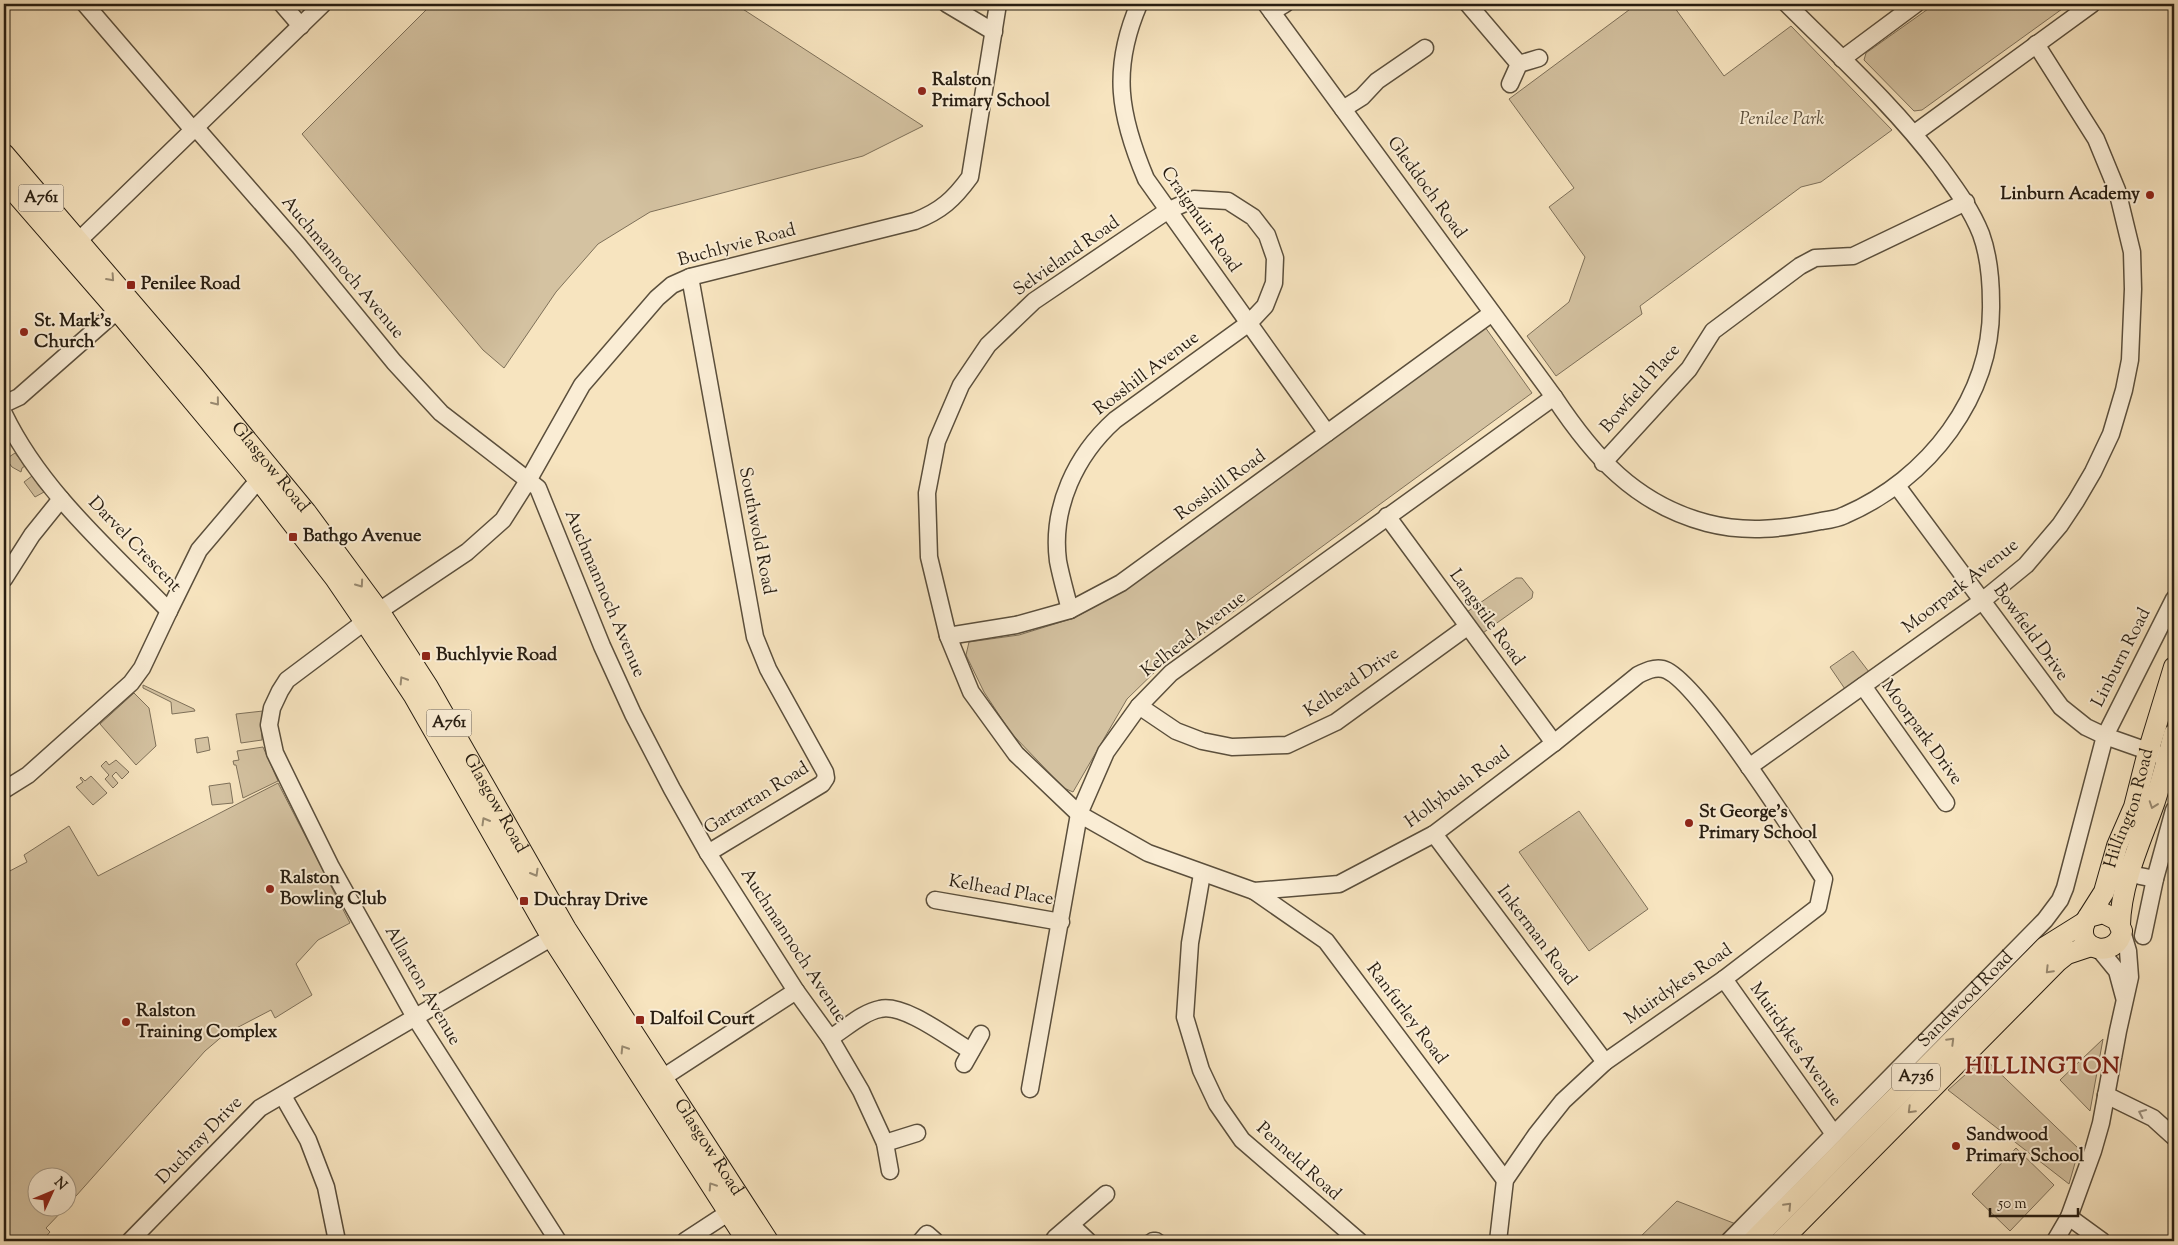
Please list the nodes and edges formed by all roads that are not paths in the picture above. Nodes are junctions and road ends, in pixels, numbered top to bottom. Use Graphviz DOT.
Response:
graph roads {
  1 [pos="84,4"];
  2 [pos="282,4"];
  3 [pos="323,4"];
  4 [pos="947,4"];
  5 [pos="998,4"];
  6 [pos="1139,4"];
  7 [pos="1468,4"];
  8 [pos="1787,4"];
  9 [pos="1916,4"];
  10 [pos="2092,4"];
  11 [pos="1274,6"];
  12 [pos="301,26"];
  13 [pos="994,32"];
  14 [pos="2036,44"];
  15 [pos="1425,48"];
  16 [pos="1539,58"];
  17 [pos="1842,59"];
  18 [pos="1519,64"];
  19 [pos="1510,84"];
  20 [pos="1343,109"];
  21 [pos="195,130"];
  22 [pos="1915,133"];
  23 [pos="4,154"];
  24 [pos="4,180"];
  25 [pos="1966,202"];
  26 [pos="1167,211"];
  27 [pos="73,247"];
  28 [pos="690,277"];
  29 [pos="123,305"];
  30 [pos="1492,313"];
  31 [pos="1249,323"];
  32 [pos="1554,396"];
  33 [pos="4,404"];
  34 [pos="4,414"];
  35 [pos="1327,433"];
  36 [pos="1603,463"];
  37 [pos="264,474"];
  38 [pos="529,479"];
  39 [pos="1897,486"];
  40 [pos="61,499"];
  41 [pos="1387,516"];
  42 [pos="4,579"];
  43 [pos="2174,599"];
  44 [pos="1982,601"];
  45 [pos="169,610"];
  46 [pos="1070,610"];
  47 [pos="372,617"];
  48 [pos="1467,627"];
  49 [pos="948,636"];
  50 [pos="2174,667"];
  51 [pos="1863,686"];
  52 [pos="1139,706"];
  53 [pos="2174,734"];
  54 [pos="2105,736"];
  55 [pos="1554,743"];
  56 [pos="2158,755"];
  57 [pos="1749,768"];
  58 [pos="826,778"];
  59 [pos="4,790"];
  60 [pos="1946,803"];
  61 [pos="2174,810"];
  62 [pos="1079,814"];
  63 [pos="1434,834"];
  64 [pos="708,853"];
  65 [pos="1202,874"];
  66 [pos="1254,891"];
  67 [pos="935,900"];
  68 [pos="2087,920"];
  69 [pos="1061,922"];
  70 [pos="2121,928"];
  71 [pos="559,933"];
  72 [pos="2143,936"];
  73 [pos="2095,947"];
  74 [pos="1724,979"];
  75 [pos="796,992"];
  76 [pos="2124,999"];
  77 [pos="416,1019"];
  78 [pos="981,1034"];
  79 [pos="830,1038"];
  80 [pos="1605,1062"];
  81 [pos="656,1083"];
  82 [pos="1030,1089"];
  83 [pos="2106,1095"];
  84 [pos="284,1096"];
  85 [pos="917,1133"];
  86 [pos="1834,1134"];
  87 [pos="2174,1137"];
  88 [pos="885,1143"];
  89 [pos="890,1170"];
  90 [pos="1505,1180"];
  91 [pos="1106,1194"];
  92 [pos="736,1208"];
  93 [pos="2069,1217"];
  94 [pos="1071,1225"];
  95 [pos="1055,1238"];
  96 [pos="130,1241"];
  97 [pos="337,1241"];
  98 [pos="558,1241"];
  99 [pos="685,1241"];
  100 [pos="748,1241"];
  101 [pos="768,1241"];
  102 [pos="1088,1241"];
  103 [pos="1359,1241"];
  104 [pos="1498,1241"];
  105 [pos="1730,1241"];
  106 [pos="1754,1241"];
  107 [pos="1781,1241"];
  108 [pos="2055,1241"];
  109 [pos="2102,1241"];
  1 -- 21 [label="street, Auchmannoch Avenue"];
  2 -- 12 [label="street"];
  3 -- 12 [label="street"];
  4 -- 13 [label="street"];
  5 -- 13 [label="street, Buchlyvie Road"];
  6 -- 26 [label="street, Craigmuir Road"];
  7 -- 18 [label="street"];
  8 -- 17 [label="street, Gleddoch Road"];
  9 -- 17 [label="street"];
  10 -- 14 [label="street"];
  11 -- 20 [label="street, Gleddoch Road"];
  12 -- 21 [label="street"];
  13 -- 28 [label="street, Buchlyvie Road"];
  14 -- 22 [label="street"];
  14 -- 44 [label="street, Moorpark Avenue"];
  15 -- 20 [label="street"];
  16 -- 18 [label="street"];
  17 -- 22 [label="street, Gleddoch Road"];
  18 -- 19 [label="street"];
  20 -- 30 [label="street, Gleddoch Road"];
  21 -- 27 [label="street"];
  21 -- 38 [label="street, Auchmannoch Avenue"];
  22 -- 25 [label="street, Gleddoch Road"];
  23 -- 27 [label="main road, Glasgow Road / A761"];
  24 -- 27 [label="main road, Glasgow Road / A761"];
  25 -- 36 [label="street, Bowfield Place"];
  25 -- 39 [label="street, Gleddoch Road"];
  26 -- 31 [label="street, Craigmuir Road"];
  26 -- 31 [label="street, Selvieland Road"];
  26 -- 49 [label="street, Selvieland Road"];
  27 -- 29 [label="main road, Glasgow Road / A761"];
  28 -- 38 [label="street, Buchlyvie Road"];
  28 -- 58 [label="street, Southwold Road"];
  29 -- 33 [label="street"];
  29 -- 37 [label="main road, Glasgow Road / A761"];
  30 -- 32 [label="street, Gleddoch Road"];
  30 -- 35 [label="street, Rosshill Road"];
  31 -- 35 [label="street, Craigmuir Road"];
  31 -- 46 [label="street, Rosshill Avenue"];
  32 -- 36 [label="street, Gleddoch Road"];
  32 -- 41 [label="street, Kelhead Avenue"];
  34 -- 40 [label="street, Darvel Crescent"];
  35 -- 46 [label="street, Rosshill Road"];
  36 -- 39 [label="street, Gleddoch Road"];
  37 -- 45 [label="street, Darvel Crescent"];
  37 -- 47 [label="main road, Glasgow Road / A761"];
  38 -- 47 [label="street, Buchlyvie Road"];
  38 -- 64 [label="street, Auchmannoch Avenue"];
  39 -- 44 [label="street, Bowfield Drive"];
  40 -- 42 [label="street"];
  40 -- 45 [label="street, Darvel Crescent"];
  41 -- 48 [label="street, Langstile Road"];
  41 -- 52 [label="street, Kelhead Avenue"];
  43 -- 54 [label="street, Linburn Road"];
  44 -- 51 [label="street, Moorpark Avenue"];
  44 -- 54 [label="street, Bowfield Drive"];
  45 -- 59 [label="street"];
  46 -- 49 [label="street, Rosshill Road"];
  47 -- 71 [label="main road, Glasgow Road / A761"];
  47 -- 77 [label="street, Allanton Avenue"];
  48 -- 52 [label="street, Kelhead Drive"];
  48 -- 55 [label="street, Langstile Road"];
  49 -- 62 [label="street, Selvieland Road"];
  50 -- 56 [label="main road, Hillington Road / A736"];
  51 -- 57 [label="street, Moorpark Avenue"];
  51 -- 60 [label="street, Moorpark Drive"];
  52 -- 62 [label="street, Kelhead Avenue"];
  53 -- 56 [label="main road, Hillington Road / A736"];
  54 -- 56 [label="street, Bowfield Drive"];
  54 -- 86 [label="street, Sandwood Road"];
  55 -- 57 [label="street, Hollybush Road"];
  55 -- 63 [label="street, Hollybush Road"];
  56 -- 68 [label="main road, Hillington Road / A736"];
  56 -- 70 [label="main road, Hillington Road / A736, one-way"];
  57 -- 74 [label="street, Muirdykes Road"];
  58 -- 64 [label="street, Gartartan Road"];
  61 -- 72 [label="street"];
  62 -- 65 [label="street, Hollybush Road"];
  62 -- 69 [label="street, Kelhead Avenue"];
  63 -- 66 [label="street, Hollybush Road"];
  63 -- 80 [label="street, Inkerman Road"];
  64 -- 75 [label="street, Auchmannoch Avenue"];
  65 -- 66 [label="street, Hollybush Road"];
  65 -- 103 [label="street, Penneld Road"];
  66 -- 90 [label="street, Ranfurley Road"];
  67 -- 69 [label="street, Kelhead Place"];
  68 -- 70 [label="main road"];
  68 -- 73 [label="main road"];
  106 -- 68 [label="main road, Sandwood Road / A736, one-way"];
  69 -- 82 [label="street, Kelhead Avenue"];
  70 -- 73 [label="main road"];
  70 -- 76 [label="street"];
  71 -- 77 [label="street, Duchray Drive"];
  71 -- 81 [label="main road, Glasgow Road / A761"];
  73 -- 76 [label="street"];
  73 -- 107 [label="main road, A736, one-way"];
  74 -- 80 [label="street, Muirdykes Road"];
  74 -- 86 [label="street, Muirdykes Avenue"];
  75 -- 79 [label="street, Auchmannoch Avenue"];
  75 -- 81 [label="street"];
  76 -- 83 [label="street"];
  77 -- 84 [label="street, Duchray Drive"];
  77 -- 98 [label="street, Allanton Avenue"];
  78 -- 79 [label="street"];
  79 -- 88 [label="street, Auchmannoch Avenue"];
  80 -- 90 [label="street, Muirdykes Road"];
  81 -- 92 [label="main road, Glasgow Road / A761"];
  87 -- 83 [label="street, one-way"];
  83 -- 93 [label="street"];
  84 -- 96 [label="street, Duchray Drive"];
  84 -- 97 [label="street"];
  85 -- 88 [label="street"];
  86 -- 105 [label="street, Sandwood Road"];
  88 -- 89 [label="street, Auchmannoch Avenue"];
  90 -- 104 [label="street, Muirdykes Road"];
  91 -- 94 [label="street"];
  92 -- 99 [label="street"];
  92 -- 100 [label="main road, Glasgow Road / A761"];
  92 -- 101 [label="main road, Glasgow Road / A761"];
  93 -- 108 [label="street"];
  93 -- 109 [label="street"];
  94 -- 95 [label="street"];
  94 -- 102 [label="street"];
}
